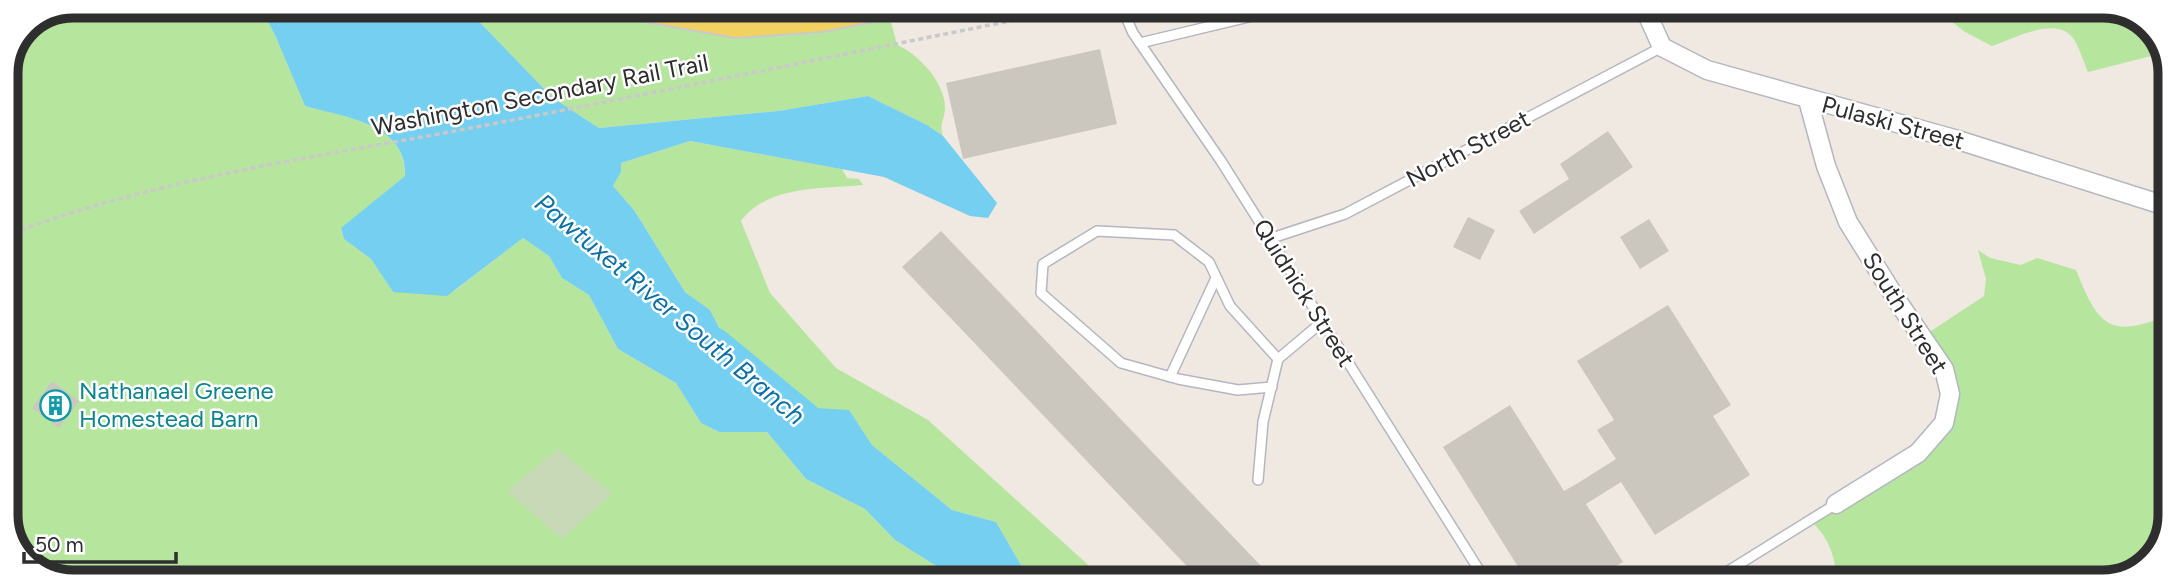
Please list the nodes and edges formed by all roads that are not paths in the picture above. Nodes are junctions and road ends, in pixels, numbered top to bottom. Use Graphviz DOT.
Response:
graph roads {
  1 [pos="717,18"];
  2 [pos="807,18"];
  3 [pos="1127,18"];
  4 [pos="1241,18"];
  5 [pos="1649,18"];
  6 [pos="1140,43"];
  7 [pos="1662,47"];
  8 [pos="1808,100"];
  9 [pos="2157,203"];
  10 [pos="1269,239"];
  11 [pos="1216,278"];
  12 [pos="1322,322"];
  13 [pos="1278,359"];
  14 [pos="1170,377"];
  15 [pos="1272,387"];
  16 [pos="1258,480"];
  17 [pos="1836,504"];
  18 [pos="1479,570"];
  19 [pos="1730,570"];
  1 -- 2 [label="main road"];
  3 -- 6 [label="lane, Quidnick Street"];
  4 -- 6 [label="lane"];
  5 -- 7 [label="street"];
  6 -- 10 [label="lane, Quidnick Street"];
  7 -- 8 [label="street, Pulaski Street"];
  7 -- 10 [label="lane, North Street"];
  8 -- 9 [label="street, Pulaski Street"];
  8 -- 17 [label="street, South Street"];
  10 -- 12 [label="lane, Quidnick Street"];
  11 -- 13 [label="lane"];
  11 -- 14 [label="lane"];
  11 -- 14 [label="lane"];
  12 -- 13 [label="lane"];
  12 -- 18 [label="lane, Quidnick Street"];
  13 -- 15 [label="lane"];
  14 -- 15 [label="lane"];
  15 -- 16 [label="lane"];
  17 -- 19 [label="lane, South Street"];
}
